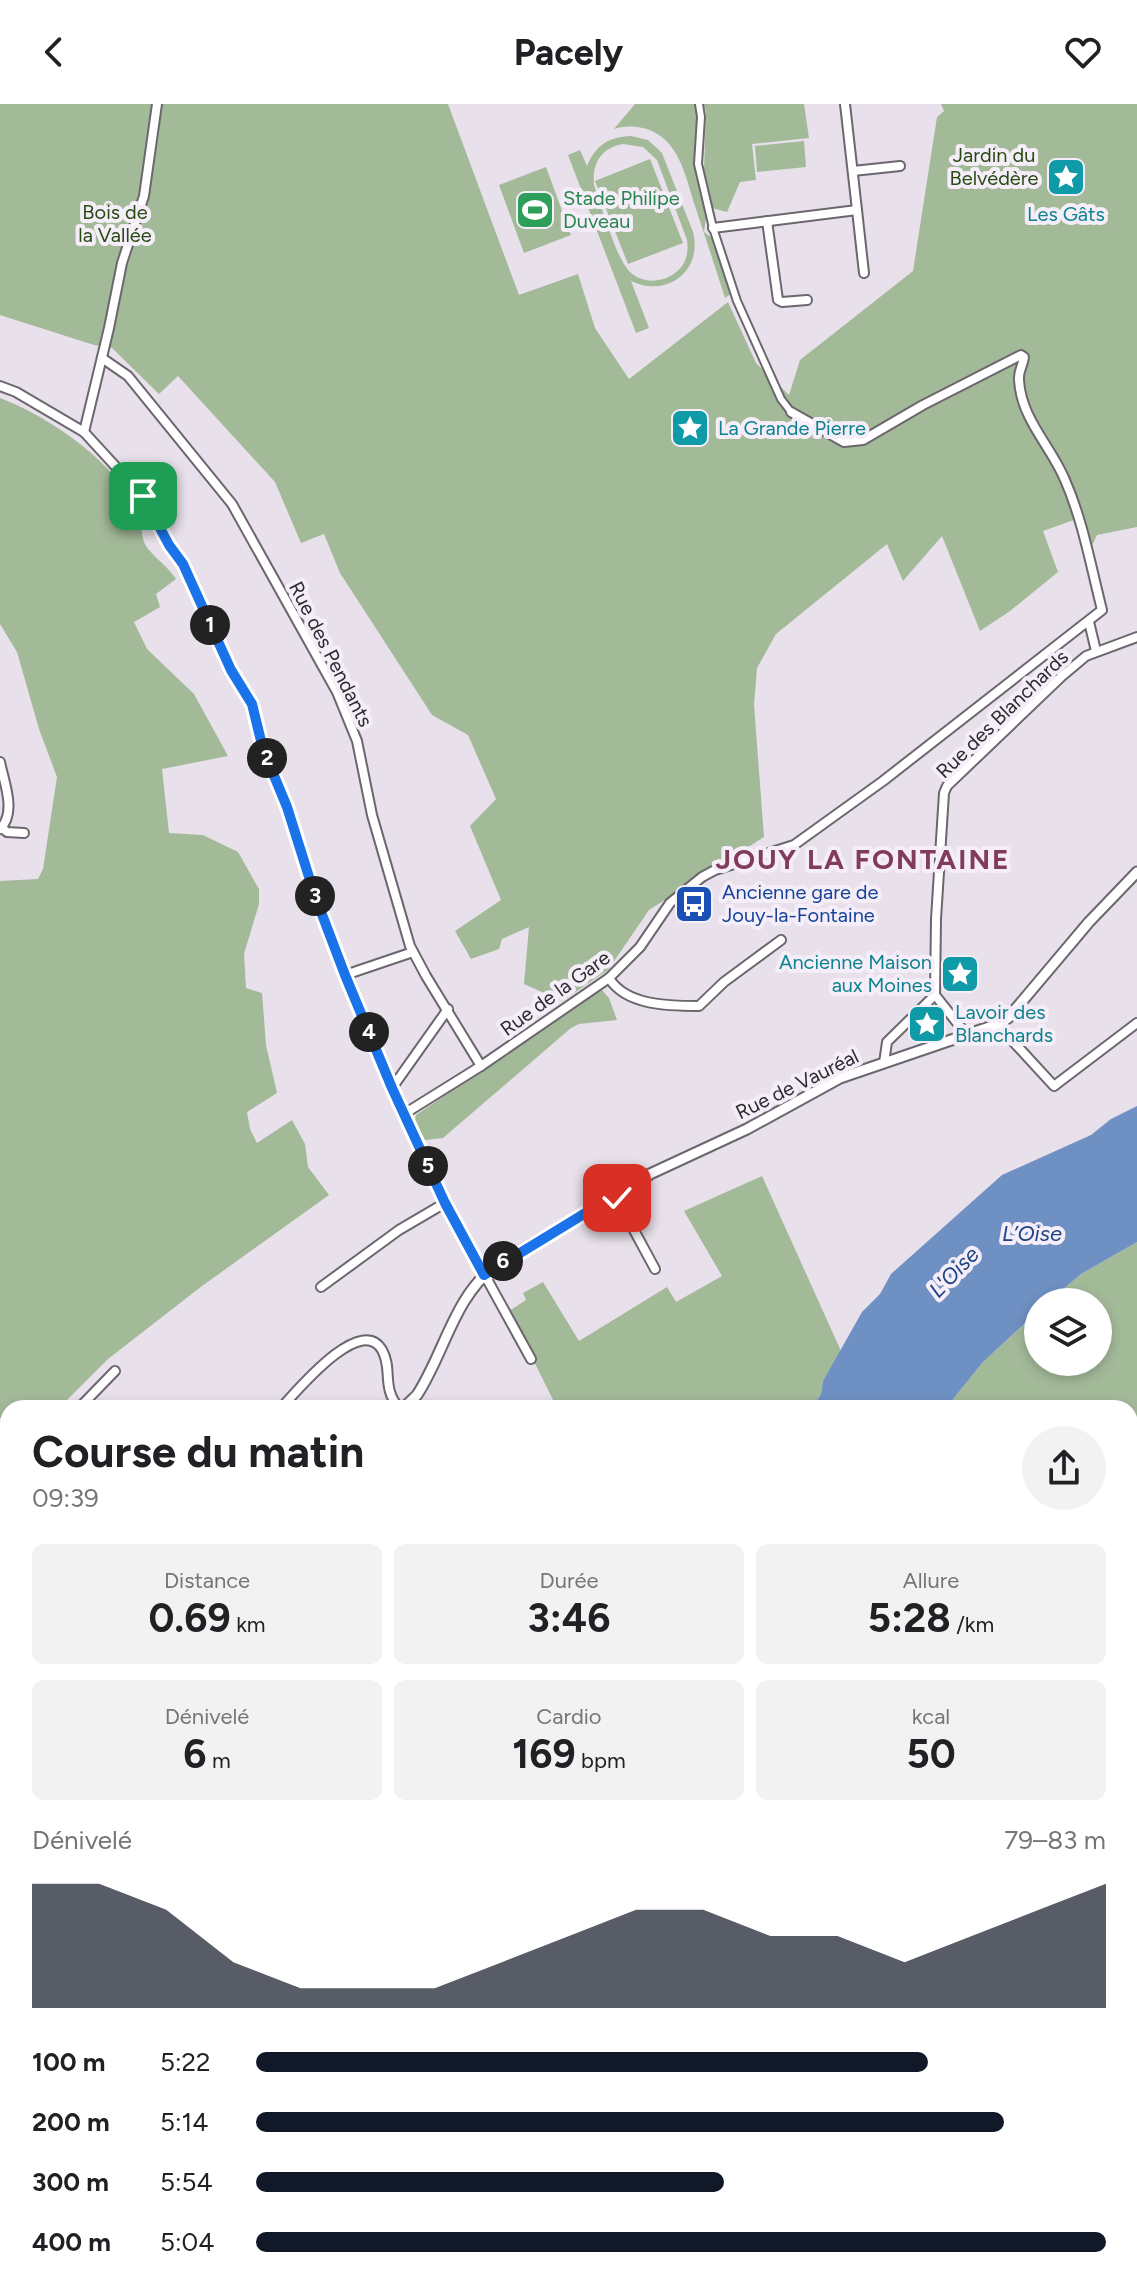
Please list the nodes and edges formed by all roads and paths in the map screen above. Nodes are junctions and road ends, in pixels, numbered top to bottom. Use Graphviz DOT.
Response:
graph roads {
  1 [pos="157,104"];
  2 [pos="699,104"];
  3 [pos="845,104"];
  4 [pos="900,166"];
  5 [pos="853,171"];
  6 [pos="857,210"];
  7 [pos="767,221"];
  8 [pos="713,228"];
  9 [pos="864,273"];
  10 [pos="807,300"];
  11 [pos="102,358"];
  12 [pos="0,386"];
  13 [pos="791,412"];
  14 [pos="84,432"];
  15 [pos="1089,622"];
  16 [pos="1137,637"];
  17 [pos="1096,651"];
  18 [pos="0,762"];
  19 [pos="1,828"];
  20 [pos="24,833"];
  21 [pos="1137,872"];
  22 [pos="781,940"];
  23 [pos="413,952"];
  24 [pos="345,975"];
  25 [pos="609,978"];
  26 [pos="935,995"];
  27 [pos="448,1009"];
  28 [pos="1001,1023"];
  29 [pos="1137,1023"];
  30 [pos="966,1034"];
  31 [pos="884,1063"];
  32 [pos="481,1066"];
  33 [pos="392,1088"];
  34 [pos="404,1114"];
  35 [pos="615,1195"];
  36 [pos="445,1203"];
  37 [pos="655,1269"];
  38 [pos="484,1275"];
  39 [pos="321,1287"];
  40 [pos="531,1359"];
  41 [pos="115,1371"];
  42 [pos="87,1400"];
  43 [pos="289,1400"];
  44 [pos="393,1400"];
  45 [pos="416,1400"];
  1 -- 11 [label="street"];
  2 -- 8 [label="street"];
  3 -- 5 [label="street"];
  4 -- 5 [label="street"];
  5 -- 6 [label="street"];
  6 -- 7 [label="street"];
  6 -- 9 [label="street"];
  7 -- 8 [label="street"];
  7 -- 10 [label="street"];
  8 -- 13 [label="street"];
  11 -- 14 [label="street"];
  11 -- 23 [label="street, Rue des Pendants"];
  12 -- 14 [label="street"];
  13 -- 15 [label="street, Rue de la Gare"];
  14 -- 24 [label="street"];
  15 -- 17 [label="street, Rue des Blanchards"];
  15 -- 25 [label="street, Rue de la Gare"];
  16 -- 17 [label="street, Rue des Blanchards"];
  17 -- 26 [label="street, Rue des Blanchards"];
  18 -- 19 [label="street"];
  19 -- 20 [label="street"];
  21 -- 28 [label="street, Rue de Vauréal"];
  22 -- 25 [label="street"];
  23 -- 24 [label="street"];
  23 -- 27 [label="street, Rue des Pendants"];
  24 -- 33 [label="street"];
  25 -- 32 [label="street, Rue de la Gare"];
  26 -- 30 [label="street"];
  26 -- 31 [label="street"];
  27 -- 32 [label="street, Rue des Pendants"];
  27 -- 33 [label="street"];
  28 -- 29 [label="street"];
  28 -- 30 [label="street, Rue de Vauréal"];
  30 -- 31 [label="street, Rue de Vauréal"];
  31 -- 35 [label="street, Rue de Vauréal"];
  32 -- 34 [label="street, Rue de la Gare"];
  33 -- 34 [label="street"];
  34 -- 36 [label="street"];
  35 -- 37 [label="street"];
  35 -- 38 [label="street, Rue de Vauréal"];
  36 -- 38 [label="street"];
  36 -- 39 [label="street"];
  38 -- 40 [label="street"];
  38 -- 45 [label="street"];
  41 -- 42 [label="street"];
  43 -- 44 [label="street"];
}
